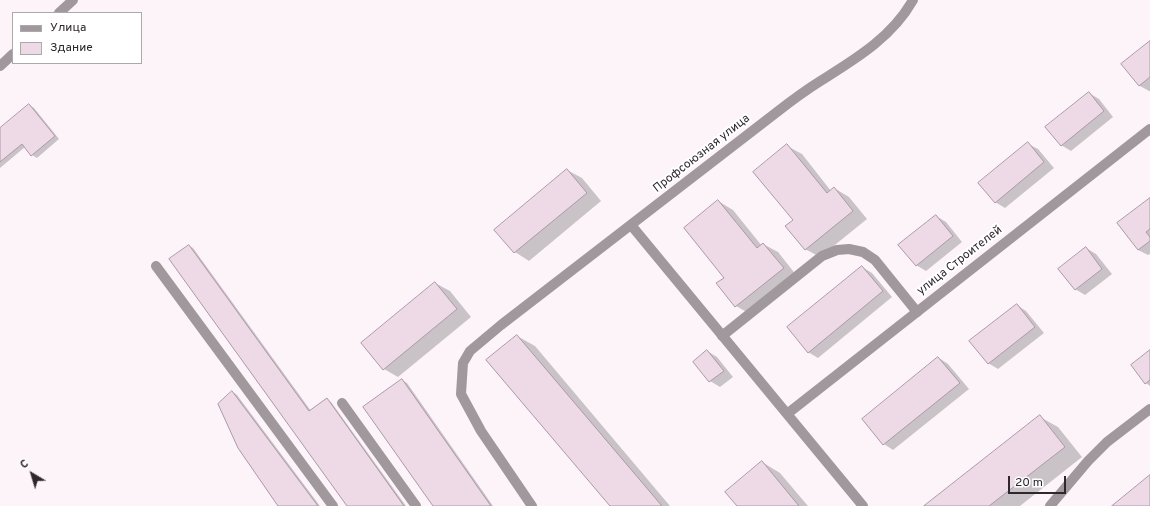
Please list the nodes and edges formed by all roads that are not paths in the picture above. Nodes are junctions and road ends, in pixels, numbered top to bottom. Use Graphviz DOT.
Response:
graph roads {
  1 [pos="73,0"];
  2 [pos="914,0"];
  3 [pos="60,12"];
  4 [pos="12,55"];
  5 [pos="0,66"];
  6 [pos="1150,128"];
  7 [pos="631,225"];
  8 [pos="156,266"];
  9 [pos="917,312"];
  10 [pos="722,336"];
  11 [pos="342,403"];
  12 [pos="1150,409"];
  13 [pos="787,414"];
  14 [pos="333,506"];
  15 [pos="416,506"];
  16 [pos="532,506"];
  17 [pos="863,506"];
  18 [pos="1050,506"];
  1 -- 3 [label="street"];
  2 -- 7 [label="street, Профсоюзная улица"];
  4 -- 5 [label="street"];
  6 -- 9 [label="street, улица Строителей"];
  7 -- 10 [label="street"];
  7 -- 16 [label="street, Профсоюзная улица"];
  8 -- 14 [label="street"];
  9 -- 10 [label="street"];
  9 -- 13 [label="street, улица Строителей"];
  10 -- 13 [label="street"];
  11 -- 15 [label="street"];
  12 -- 18 [label="street"];
  13 -- 17 [label="street"];
}
